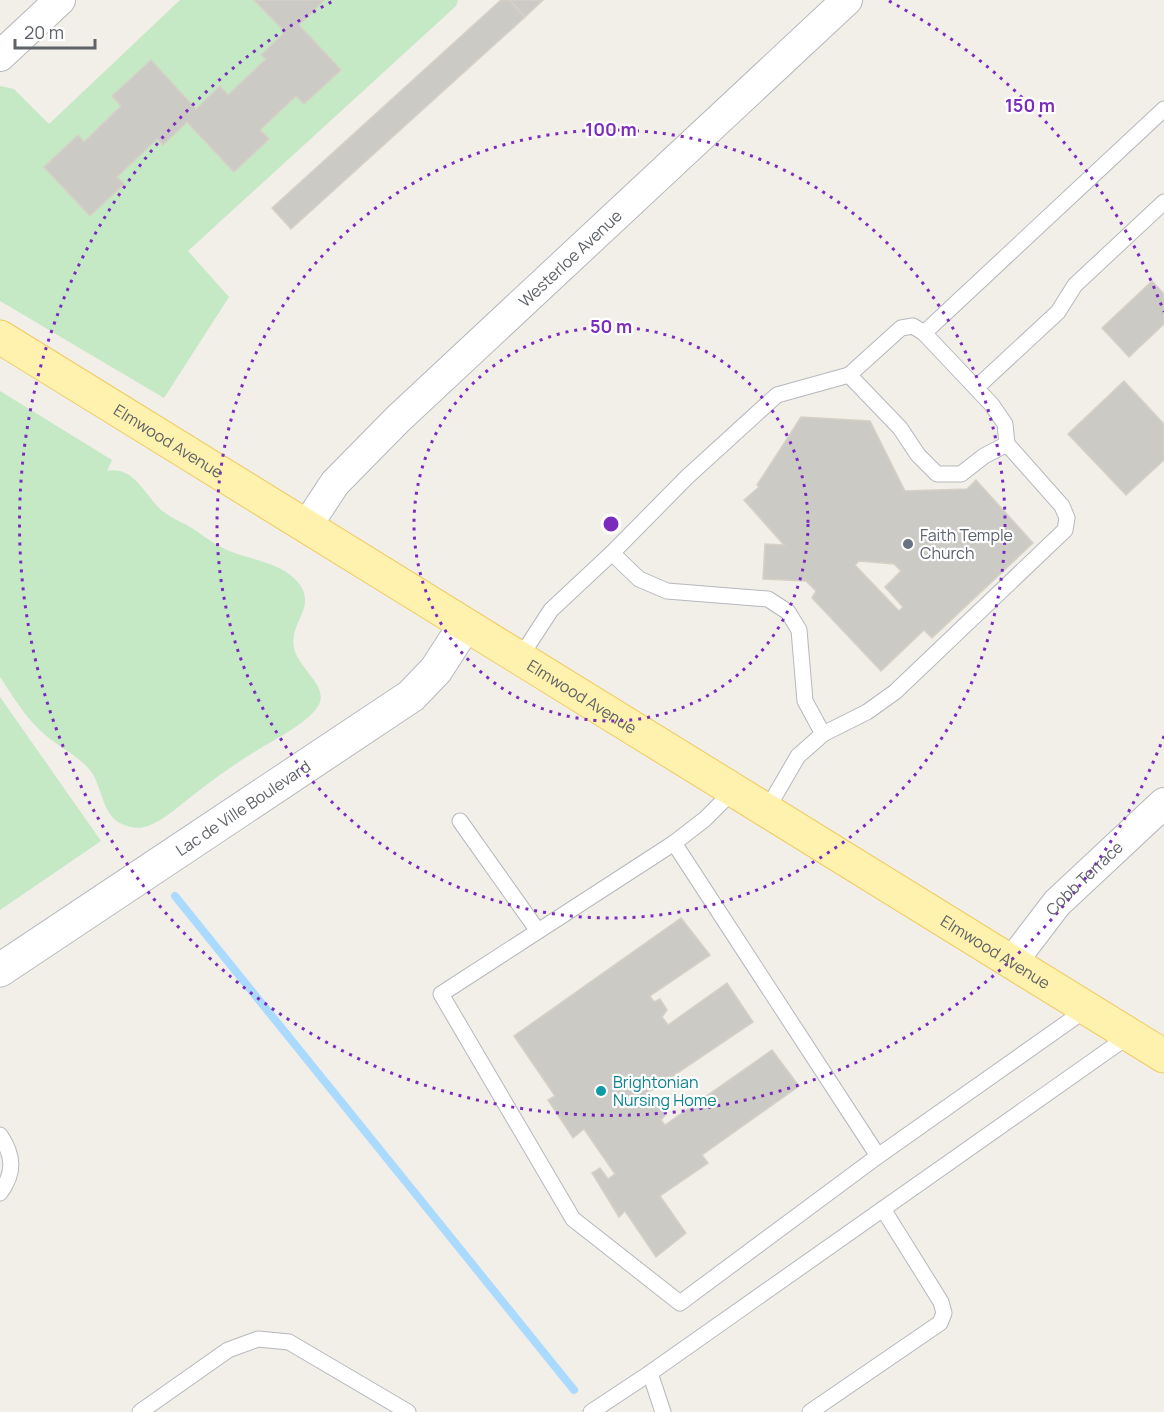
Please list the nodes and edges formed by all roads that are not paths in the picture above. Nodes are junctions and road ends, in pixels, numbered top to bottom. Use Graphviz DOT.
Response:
graph roads {
  1 [pos="60,0"];
  2 [pos="847,0"];
  3 [pos="0,56"];
  4 [pos="1164,109"];
  5 [pos="1164,202"];
  6 [pos="924,333"];
  7 [pos="0,337"];
  8 [pos="849,375"];
  9 [pos="976,388"];
  10 [pos="1007,444"];
  11 [pos="306,527"];
  12 [pos="612,553"];
  13 [pos="465,625"];
  14 [pos="519,658"];
  15 [pos="823,734"];
  16 [pos="733,791"];
  17 [pos="1164,803"];
  18 [pos="766,811"];
  19 [pos="460,820"];
  20 [pos="674,843"];
  21 [pos="538,931"];
  22 [pos="1012,962"];
  23 [pos="0,970"];
  24 [pos="1088,1008"];
  25 [pos="1130,1035"];
  26 [pos="1164,1056"];
  27 [pos="0,1135"];
  28 [pos="878,1156"];
  29 [pos="0,1194"];
  30 [pos="883,1209"];
  31 [pos="650,1373"];
  32 [pos="140,1412"];
  33 [pos="408,1412"];
  34 [pos="591,1412"];
  35 [pos="663,1412"];
  36 [pos="810,1412"];
  1 -- 3 [label="street"];
  2 -- 11 [label="street, Westerloe Avenue"];
  4 -- 6 [label="lane"];
  5 -- 9 [label="lane"];
  6 -- 8 [label="lane"];
  6 -- 9 [label="lane"];
  7 -- 11 [label="main road, Elmwood Avenue"];
  8 -- 10 [label="lane"];
  8 -- 12 [label="lane"];
  9 -- 10 [label="lane"];
  10 -- 15 [label="lane"];
  11 -- 13 [label="main road, Elmwood Avenue"];
  12 -- 14 [label="lane"];
  12 -- 15 [label="lane"];
  13 -- 14 [label="main road, Elmwood Avenue"];
  13 -- 23 [label="street, Lac de Ville Boulevard"];
  14 -- 16 [label="main road, Elmwood Avenue"];
  15 -- 18 [label="lane"];
  16 -- 18 [label="main road, Elmwood Avenue"];
  16 -- 20 [label="lane"];
  17 -- 22 [label="street, Cobb Terrace"];
  18 -- 22 [label="main road, Elmwood Avenue"];
  19 -- 21 [label="lane"];
  20 -- 21 [label="lane"];
  20 -- 28 [label="lane"];
  21 -- 28 [label="lane"];
  22 -- 24 [label="main road, Elmwood Avenue"];
  24 -- 25 [label="main road, Elmwood Avenue"];
  24 -- 28 [label="lane"];
  25 -- 26 [label="main road, Elmwood Avenue"];
  25 -- 30 [label="lane"];
  27 -- 29 [label="lane"];
  30 -- 31 [label="lane"];
  30 -- 36 [label="lane"];
  31 -- 34 [label="lane"];
  31 -- 35 [label="lane"];
  32 -- 33 [label="lane"];
}
